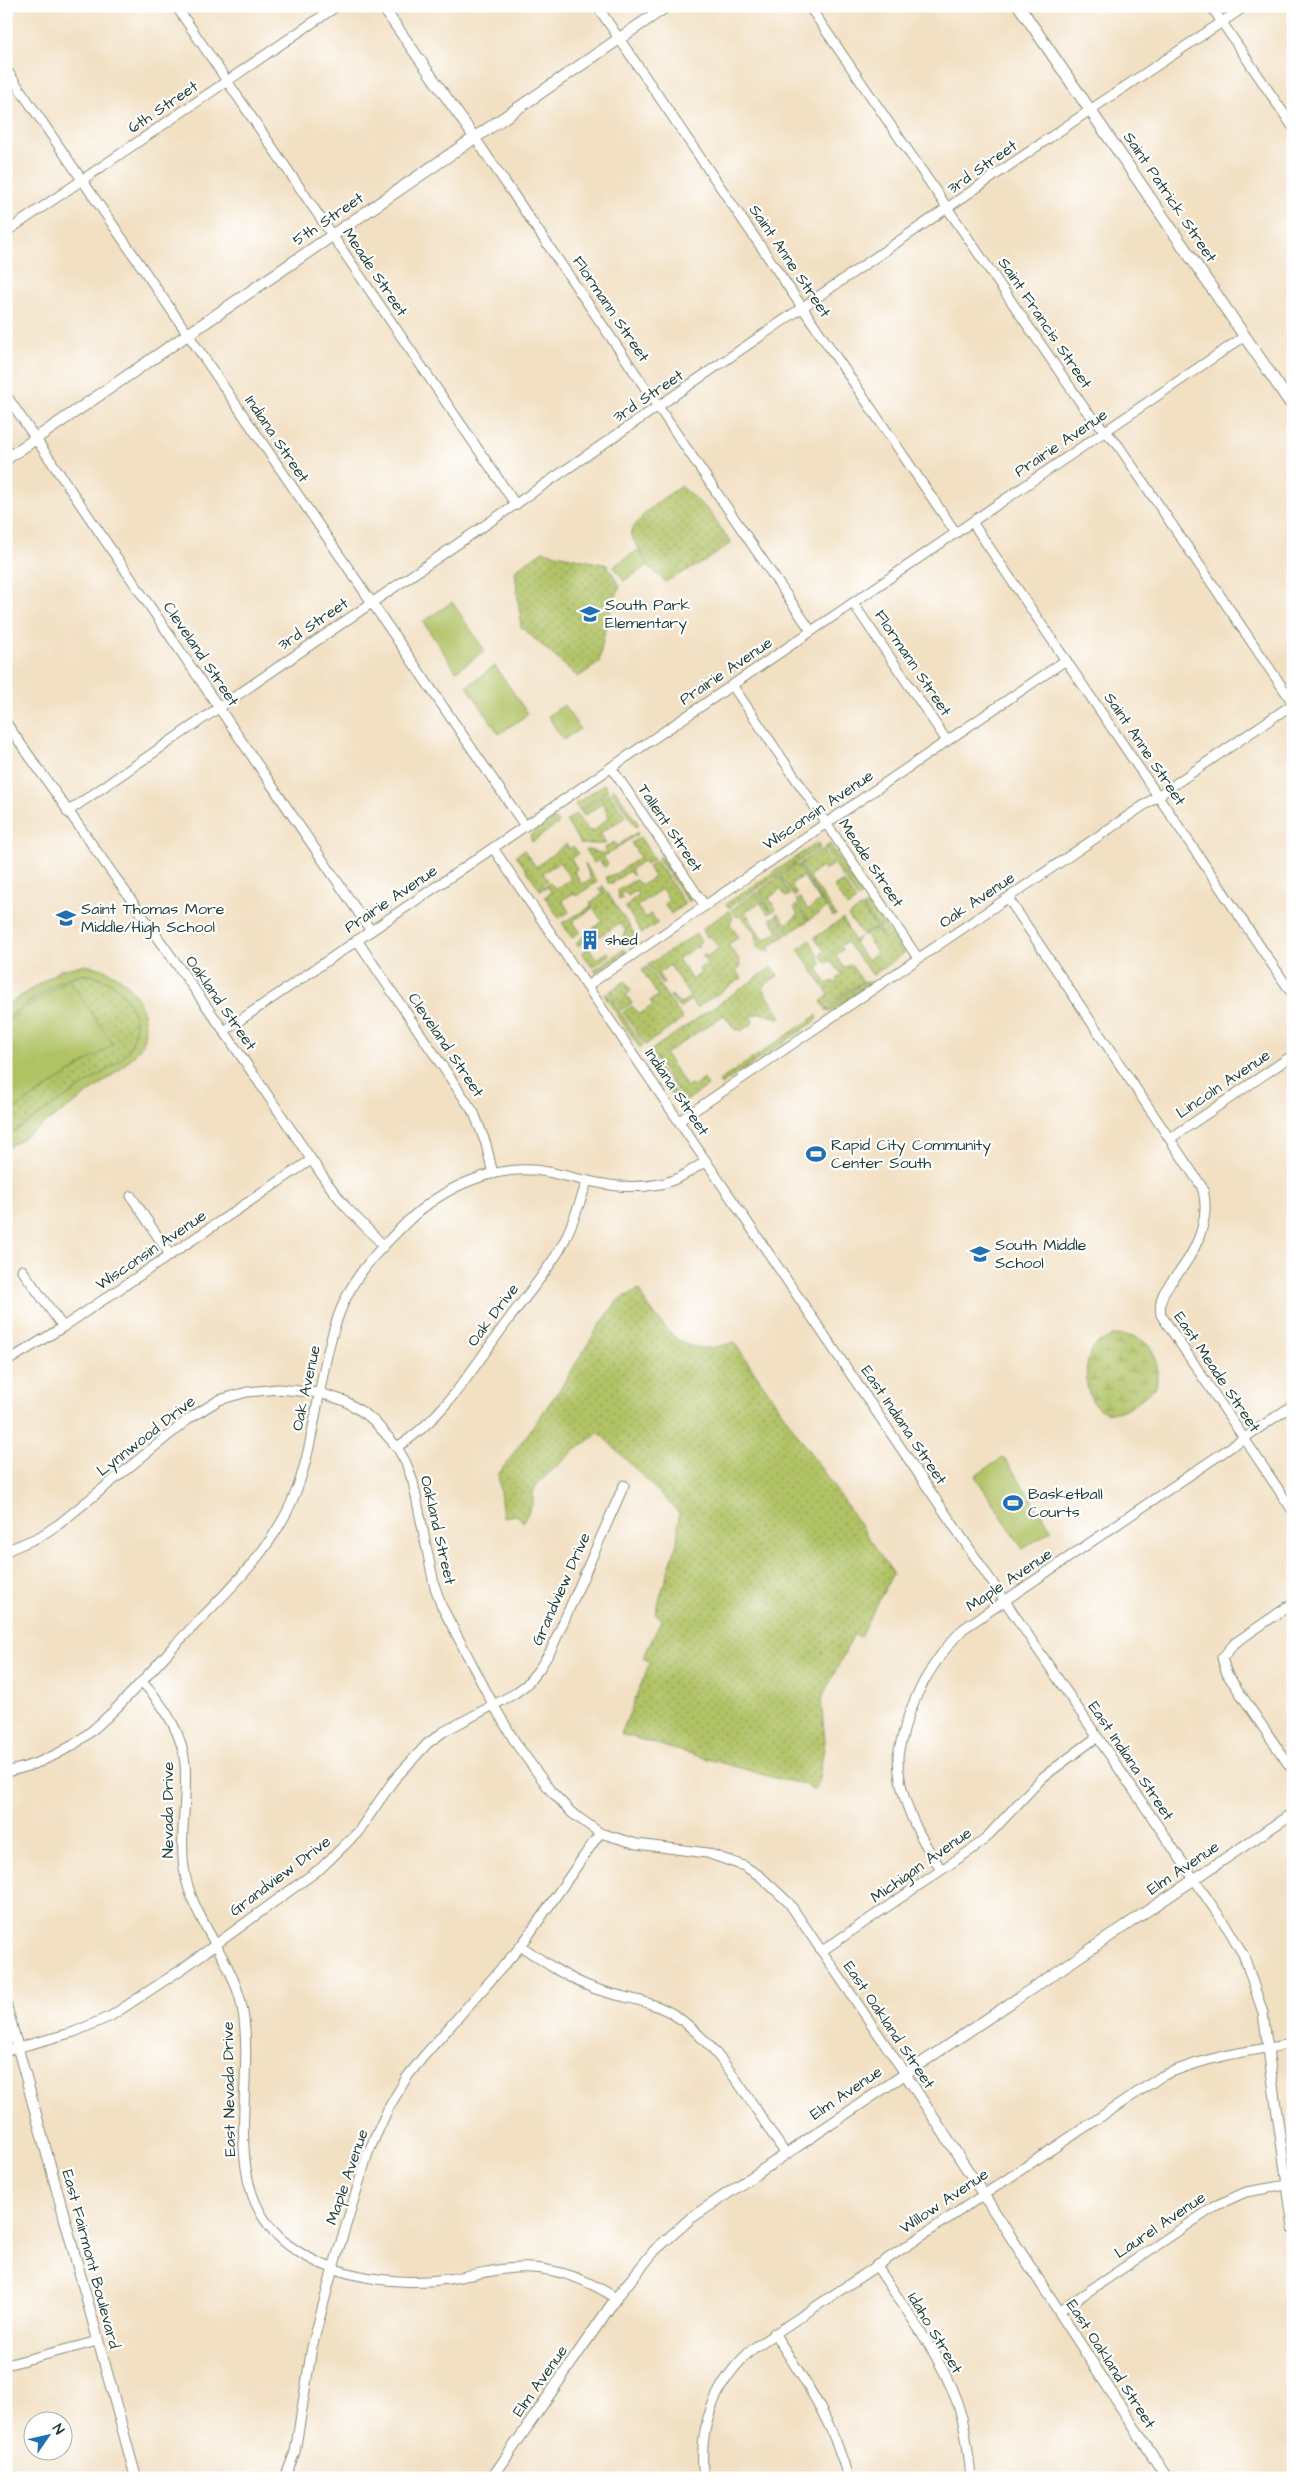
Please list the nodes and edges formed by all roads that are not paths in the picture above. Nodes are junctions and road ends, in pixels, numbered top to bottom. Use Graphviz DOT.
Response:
graph roads {
  1 [pos="176,6"];
  2 [pos="337,6"];
  3 [pos="382,6"];
  4 [pos="597,6"];
  5 [pos="667,6"];
  6 [pos="809,6"];
  7 [pos="1019,6"];
  8 [pos="1211,6"];
  9 [pos="1246,6"];
  10 [pos="1222,23"];
  11 [pos="620,38"];
  12 [pos="6,69"];
  13 [pos="227,81"];
  14 [pos="1090,110"];
  15 [pos="1293,127"];
  16 [pos="475,138"];
  17 [pos="82,180"];
  18 [pos="948,208"];
  19 [pos="6,232"];
  20 [pos="332,236"];
  21 [pos="804,307"];
  22 [pos="188,334"];
  23 [pos="1245,336"];
  24 [pos="6,395"];
  25 [pos="659,407"];
  26 [pos="1293,407"];
  27 [pos="1106,430"];
  28 [pos="36,438"];
  29 [pos="6,458"];
  30 [pos="516,505"];
  31 [pos="972,522"];
  32 [pos="956,533"];
  33 [pos="854,602"];
  34 [pos="371,603"];
  35 [pos="811,631"];
  36 [pos="1066,660"];
  37 [pos="732,685"];
  38 [pos="1293,704"];
  39 [pos="218,706"];
  40 [pos="6,723"];
  41 [pos="947,741"];
  42 [pos="611,767"];
  43 [pos="1158,795"];
  44 [pos="67,812"];
  45 [pos="826,823"];
  46 [pos="525,826"];
  47 [pos="494,848"];
  48 [pos="1008,898"];
  49 [pos="705,906"];
  50 [pos="372,931"];
  51 [pos="358,940"];
  52 [pos="918,958"];
  53 [pos="587,986"];
  54 [pos="1293,995"];
  55 [pos="224,1031"];
  56 [pos="1293,1055"];
  57 [pos="679,1121"];
  58 [pos="1171,1138"];
  59 [pos="311,1160"];
  60 [pos="706,1161"];
  61 [pos="493,1174"];
  62 [pos="587,1182"];
  63 [pos="131,1196"];
  64 [pos="384,1246"];
  65 [pos="170,1255"];
  66 [pos="22,1270"];
  67 [pos="63,1327"];
  68 [pos="836,1353"];
  69 [pos="6,1362"];
  70 [pos="320,1393"];
  71 [pos="1293,1404"];
  72 [pos="1243,1439"];
  73 [pos="397,1447"];
  74 [pos="624,1485"];
  75 [pos="1292,1507"];
  76 [pos="6,1551"];
  77 [pos="1005,1600"];
  78 [pos="1293,1604"];
  79 [pos="142,1682"];
  80 [pos="494,1706"];
  81 [pos="1097,1737"];
  82 [pos="1293,1771"];
  83 [pos="6,1772"];
  84 [pos="1293,1813"];
  85 [pos="600,1833"];
  86 [pos="941,1869"];
  87 [pos="1193,1879"];
  88 [pos="216,1944"];
  89 [pos="521,1946"];
  90 [pos="822,1951"];
  91 [pos="6,2005"];
  92 [pos="1293,2044"];
  93 [pos="17,2048"];
  94 [pos="1269,2048"];
  95 [pos="6,2051"];
  96 [pos="904,2072"];
  97 [pos="785,2153"];
  98 [pos="1287,2185"];
  99 [pos="983,2194"];
  100 [pos="1293,2228"];
  101 [pos="876,2266"];
  102 [pos="333,2268"];
  103 [pos="616,2298"];
  104 [pos="1059,2311"];
  105 [pos="774,2334"];
  106 [pos="98,2341"];
  107 [pos="6,2365"];
  108 [pos="136,2478"];
  109 [pos="285,2478"];
  110 [pos="492,2478"];
  111 [pos="704,2478"];
  112 [pos="848,2478"];
  113 [pos="971,2478"];
  114 [pos="1167,2478"];
  1 -- 13 [label="street, Meade Street"];
  2 -- 13 [label="street, 6th Street"];
  3 -- 16 [label="street, Flormann Street"];
  4 -- 11 [label="street, Saint Anne Street"];
  5 -- 11 [label="main road, 5th Street"];
  6 -- 18 [label="street, Saint Francis Street"];
  7 -- 14 [label="main road, Saint Patrick Street"];
  8 -- 10 [label="street"];
  9 -- 10 [label="street, 3rd Street"];
  10 -- 14 [label="street, 3rd Street"];
  10 -- 15 [label="street"];
  11 -- 16 [label="main road, 5th Street"];
  11 -- 21 [label="street, Saint Anne Street"];
  12 -- 17 [label="street, Indiana Street"];
  13 -- 17 [label="street, 6th Street"];
  13 -- 20 [label="street, Meade Street"];
  14 -- 18 [label="street, 3rd Street"];
  14 -- 23 [label="main road, Saint Patrick Street"];
  16 -- 20 [label="main road, 5th Street"];
  16 -- 25 [label="street, Flormann Street"];
  17 -- 19 [label="street, 6th Street"];
  17 -- 22 [label="street, Indiana Street"];
  18 -- 21 [label="street, 3rd Street"];
  18 -- 27 [label="street, Saint Francis Street"];
  20 -- 22 [label="main road, 5th Street"];
  20 -- 30 [label="street, Meade Street"];
  21 -- 25 [label="street, 3rd Street"];
  21 -- 32 [label="street, Saint Anne Street"];
  22 -- 28 [label="main road, 5th Street"];
  22 -- 34 [label="street, Indiana Street"];
  23 -- 26 [label="main road, Saint Patrick Street"];
  23 -- 27 [label="street, Prairie Avenue"];
  24 -- 28 [label="street, Cleveland Street"];
  25 -- 30 [label="street, 3rd Street"];
  25 -- 35 [label="street, Flormann Street"];
  27 -- 31 [label="street, Prairie Avenue"];
  27 -- 38 [label="street, Saint Francis Street"];
  28 -- 29 [label="main road, 5th Street"];
  28 -- 39 [label="street, Cleveland Street"];
  30 -- 34 [label="street, 3rd Street"];
  31 -- 32 [label="street, Prairie Avenue"];
  31 -- 36 [label="street, Saint Anne Street"];
  32 -- 33 [label="street, Prairie Avenue"];
  33 -- 35 [label="street, Prairie Avenue"];
  33 -- 41 [label="street, Flormann Street"];
  34 -- 39 [label="street, 3rd Street"];
  34 -- 46 [label="street, Indiana Street"];
  35 -- 37 [label="street, Prairie Avenue"];
  36 -- 41 [label="street, Wisconsin Avenue"];
  36 -- 43 [label="street, Saint Anne Street"];
  37 -- 42 [label="street, Prairie Avenue"];
  37 -- 45 [label="street, Meade Street"];
  38 -- 43 [label="street, Oak Avenue"];
  39 -- 44 [label="street, 3rd Street"];
  39 -- 50 [label="street, Cleveland Street"];
  40 -- 44 [label="street, Oakland Street"];
  41 -- 45 [label="street, Wisconsin Avenue"];
  42 -- 46 [label="street, Prairie Avenue"];
  42 -- 49 [label="street, Tallent Street"];
  43 -- 48 [label="street, Oak Avenue"];
  43 -- 54 [label="street, Saint Anne Street"];
  44 -- 55 [label="street, Oakland Street"];
  45 -- 49 [label="street, Wisconsin Avenue"];
  45 -- 52 [label="street, Meade Street"];
  46 -- 47 [label="street, Prairie Avenue"];
  47 -- 50 [label="street, Prairie Avenue"];
  47 -- 53 [label="street, Indiana Street"];
  48 -- 52 [label="street, Oak Avenue"];
  48 -- 58 [label="street"];
  49 -- 53 [label="street, Wisconsin Avenue"];
  50 -- 51 [label="street, Prairie Avenue"];
  51 -- 55 [label="street, Prairie Avenue"];
  51 -- 61 [label="street, Cleveland Street"];
  52 -- 57 [label="street, Oak Avenue"];
  53 -- 57 [label="street, Indiana Street"];
  55 -- 59 [label="street, Oakland Street"];
  56 -- 58 [label="street, Lincoln Avenue"];
  57 -- 60 [label="street, Indiana Street"];
  58 -- 72 [label="street, East Meade Street"];
  59 -- 64 [label="street, Oakland Street"];
  59 -- 65 [label="street, Wisconsin Avenue"];
  60 -- 62 [label="street, Oak Avenue"];
  60 -- 68 [label="street, Indiana Street"];
  61 -- 62 [label="street, Oak Avenue"];
  61 -- 64 [label="street, Oak Avenue"];
  62 -- 73 [label="street, Oak Drive"];
  63 -- 65 [label="street"];
  64 -- 70 [label="street, Oak Avenue"];
  65 -- 67 [label="street, Wisconsin Avenue"];
  66 -- 67 [label="street"];
  67 -- 69 [label="street, Wisconsin Avenue"];
  68 -- 77 [label="street, East Indiana Street"];
  70 -- 73 [label="street, Oakland Street"];
  70 -- 76 [label="street, Lynnwood Drive"];
  70 -- 79 [label="street, Oak Avenue"];
  71 -- 72 [label="street, Maple Avenue"];
  72 -- 75 [label="street, East Meade Street"];
  72 -- 77 [label="street, Maple Avenue"];
  73 -- 80 [label="street, Oakland Street"];
  74 -- 80 [label="street, Grandview Drive"];
  77 -- 81 [label="street, East Indiana Street"];
  77 -- 86 [label="street, Maple Avenue"];
  78 -- 82 [label="street"];
  79 -- 83 [label="street, Oak Avenue"];
  79 -- 88 [label="street, Nevada Drive"];
  80 -- 85 [label="street, East Oakland Street"];
  80 -- 88 [label="street, Grandview Drive"];
  81 -- 86 [label="street, Michigan Avenue"];
  81 -- 87 [label="street, East Indiana Street"];
  84 -- 87 [label="street, Elm Avenue"];
  85 -- 89 [label="street, Maple Avenue"];
  85 -- 90 [label="street, East Oakland Street"];
  86 -- 90 [label="street, Michigan Avenue"];
  87 -- 94 [label="street, East Indiana Street"];
  87 -- 96 [label="street, Elm Avenue"];
  88 -- 93 [label="street, Grandview Drive"];
  88 -- 102 [label="street, East Nevada Drive"];
  89 -- 97 [label="street"];
  89 -- 102 [label="street, Maple Avenue"];
  90 -- 96 [label="street, East Oakland Street"];
  91 -- 93 [label="street, East Fairmont Boulevard"];
  92 -- 94 [label="street, Willow Avenue"];
  93 -- 95 [label="street, Grandview Drive"];
  93 -- 106 [label="street, East Fairmont Boulevard"];
  94 -- 98 [label="street, East Indiana Street"];
  94 -- 99 [label="street, Willow Avenue"];
  96 -- 97 [label="street, Elm Avenue"];
  96 -- 99 [label="street, East Oakland Street"];
  97 -- 103 [label="street, Elm Avenue"];
  98 -- 100 [label="street, East Indiana Street"];
  98 -- 104 [label="street, Laurel Avenue"];
  99 -- 101 [label="street, Willow Avenue"];
  99 -- 104 [label="street, East Oakland Street"];
  101 -- 105 [label="street, Willow Avenue"];
  101 -- 113 [label="street, Idaho Street"];
  102 -- 103 [label="street, East Nevada Drive"];
  102 -- 109 [label="street, Maple Avenue"];
  103 -- 110 [label="street, Elm Avenue"];
  104 -- 114 [label="street, East Oakland Street"];
  105 -- 111 [label="street, Willow Avenue"];
  105 -- 112 [label="street"];
  106 -- 107 [label="street"];
  106 -- 108 [label="street, East Fairmont Boulevard"];
}
